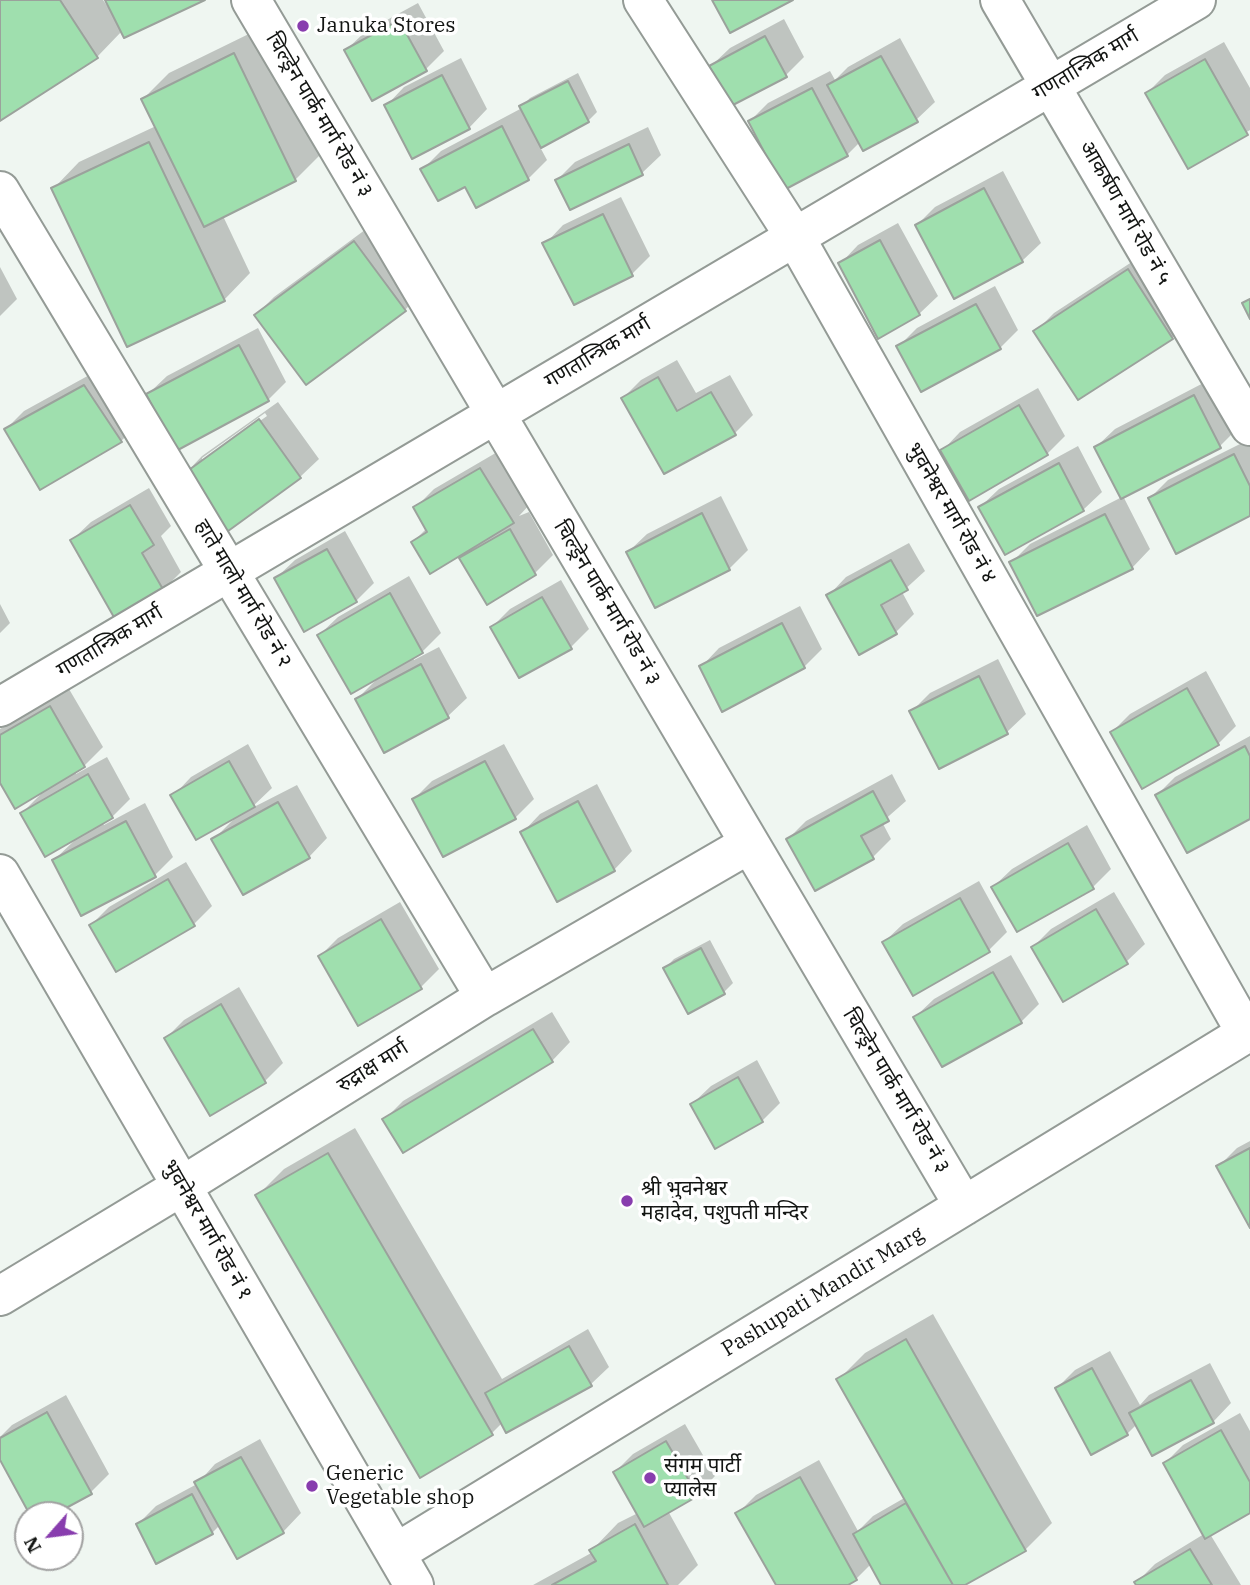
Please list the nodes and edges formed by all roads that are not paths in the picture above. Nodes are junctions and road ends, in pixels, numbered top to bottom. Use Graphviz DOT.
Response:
graph roads {
  1 [pos="251,0"];
  2 [pos="643,0"];
  3 [pos="1000,0"];
  4 [pos="1196,0"];
  5 [pos="1050,86"];
  6 [pos="0,191"];
  7 [pos="795,237"];
  8 [pos="495,414"];
  9 [pos="1250,426"];
  10 [pos="229,571"];
  11 [pos="0,707"];
  12 [pos="750,844"];
  13 [pos="0,874"];
  14 [pos="485,997"];
  15 [pos="1248,1032"];
  16 [pos="182,1186"];
  17 [pos="964,1206"];
  18 [pos="0,1296"];
  19 [pos="405,1569"];
  1 -- 8 [label="street, चिल्ड्रेन पार्क मार्ग रोड नं ३"];
  2 -- 7 [label="street, भुवनेश्वर मार्ग रोड नं ४"];
  3 -- 5 [label="street, आकर्षण मार्ग रोड नं ५"];
  4 -- 5 [label="street, गणतान्त्रिक मार्ग"];
  5 -- 7 [label="street, गणतान्त्रिक मार्ग"];
  5 -- 9 [label="street, आकर्षण मार्ग रोड नं ५"];
  6 -- 10 [label="street, हाते मालो मार्ग रोड नं २"];
  7 -- 8 [label="street, गणतान्त्रिक मार्ग"];
  7 -- 15 [label="street, भुवनेश्वर मार्ग रोड नं ४"];
  8 -- 10 [label="street, गणतान्त्रिक मार्ग"];
  8 -- 12 [label="street, चिल्ड्रेन पार्क मार्ग रोड नं ३"];
  10 -- 11 [label="street, गणतान्त्रिक मार्ग"];
  10 -- 14 [label="street, हाते मालो मार्ग रोड नं २"];
  12 -- 14 [label="street, रुद्राक्ष मार्ग"];
  12 -- 17 [label="street, चिल्ड्रेन पार्क मार्ग रोड नं ३"];
  13 -- 16 [label="street, भुवनेश्वर मार्ग रोड नं १"];
  14 -- 16 [label="street, रुद्राक्ष मार्ग"];
  15 -- 17 [label="street, Pashupati Mandir Marg"];
  16 -- 18 [label="street, रुद्राक्ष मार्ग"];
  16 -- 19 [label="street, भुवनेश्वर मार्ग रोड नं १"];
  17 -- 19 [label="street, Pashupati Mandir Marg"];
}
